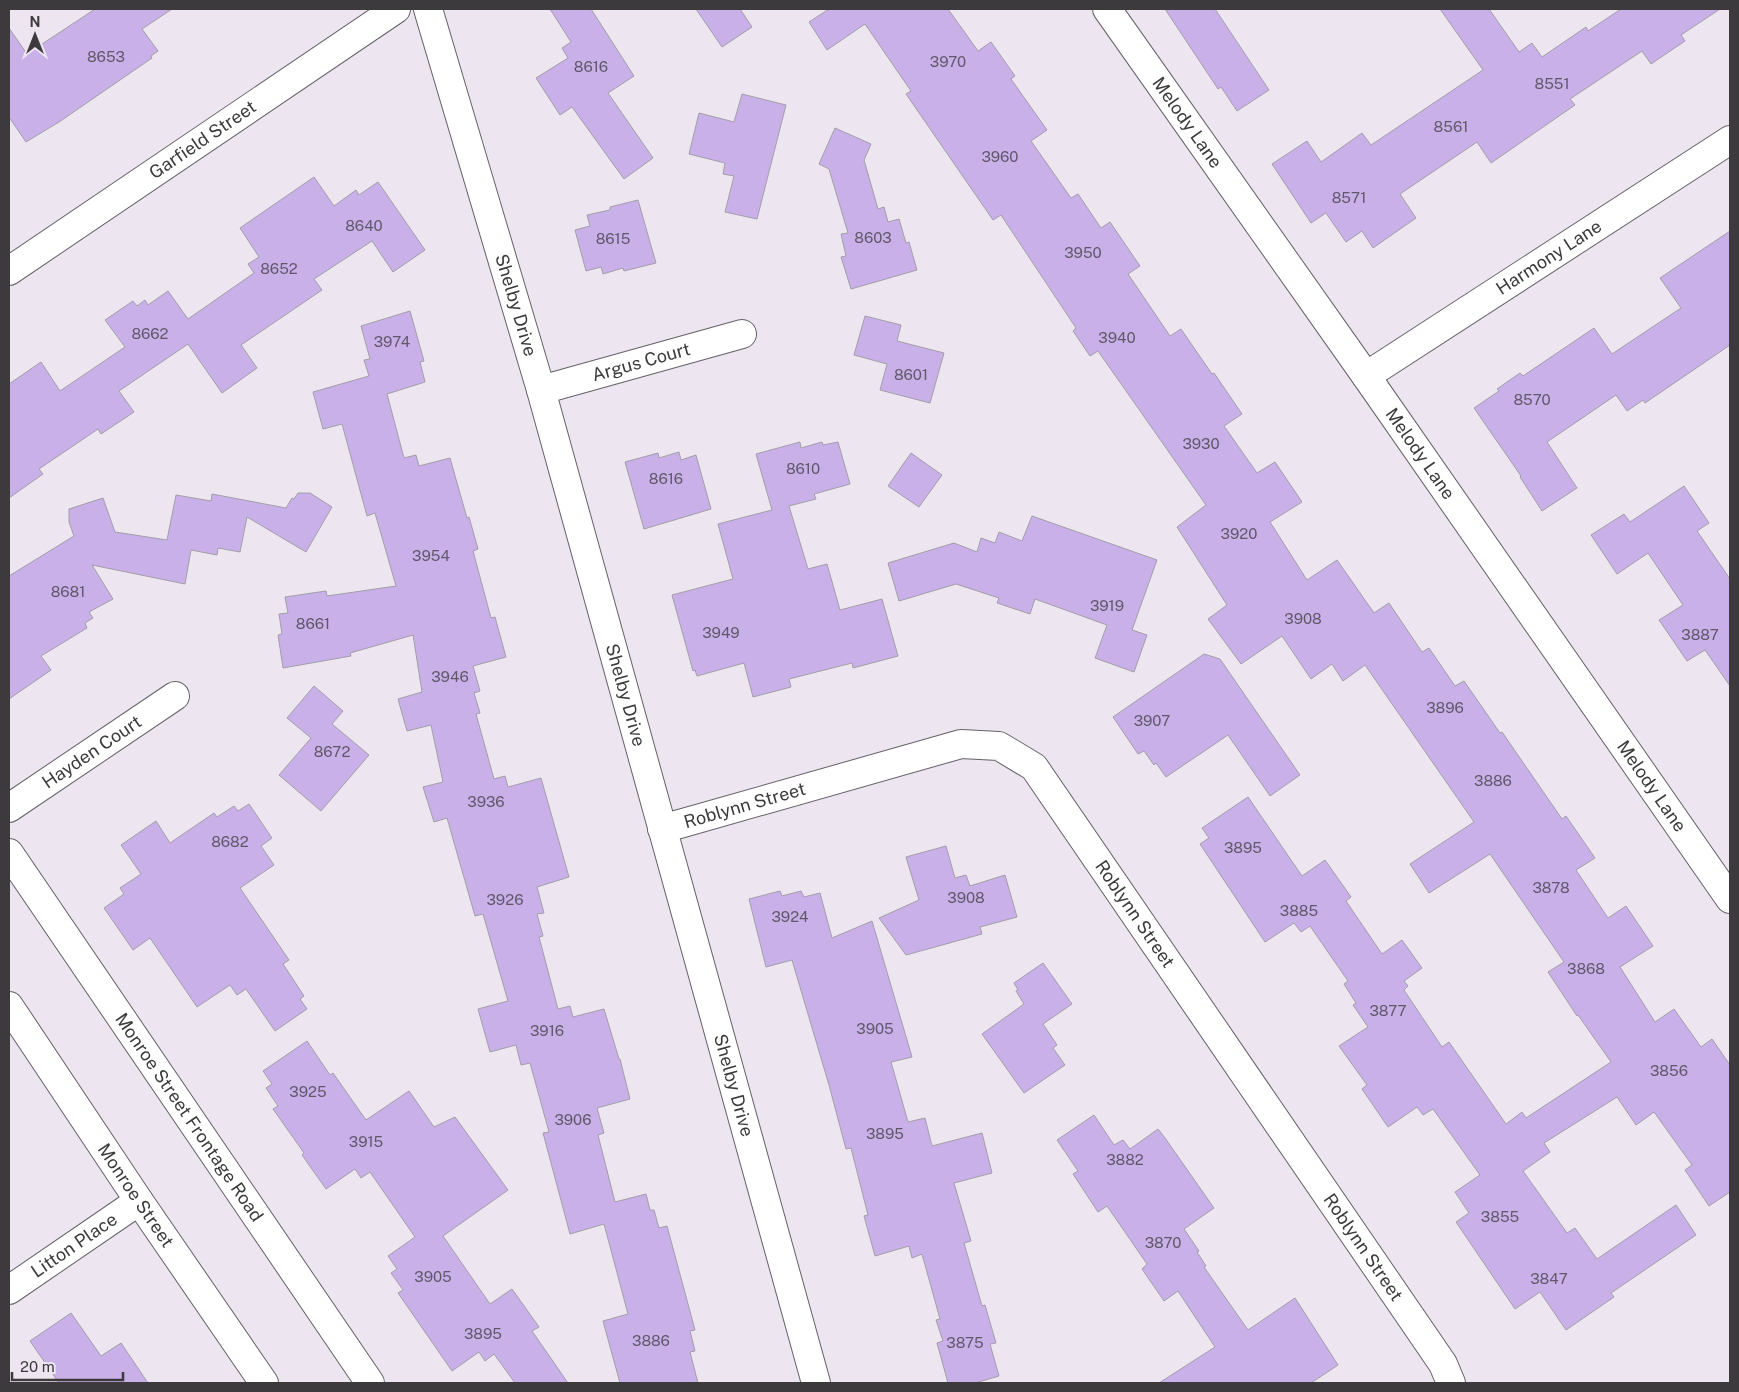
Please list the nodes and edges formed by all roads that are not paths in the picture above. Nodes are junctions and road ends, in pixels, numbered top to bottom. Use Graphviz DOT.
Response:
graph roads {
  1 [pos="396,9"];
  2 [pos="428,9"];
  3 [pos="1107,9"];
  4 [pos="1730,140"];
  5 [pos="9,271"];
  6 [pos="742,334"];
  7 [pos="1366,376"];
  8 [pos="541,390"];
  9 [pos="175,696"];
  10 [pos="9,808"];
  11 [pos="662,830"];
  12 [pos="9,852"];
  13 [pos="1730,899"];
  14 [pos="9,1006"];
  15 [pos="139,1201"];
  16 [pos="9,1290"];
  17 [pos="264,1383"];
  18 [pos="370,1383"];
  19 [pos="816,1383"];
  20 [pos="1451,1383"];
  1 -- 5 [label="street, Garfield Street"];
  2 -- 8 [label="street, Shelby Drive"];
  3 -- 7 [label="street, Melody Lane"];
  4 -- 7 [label="street, Harmony Lane"];
  6 -- 8 [label="street, Argus Court"];
  7 -- 13 [label="street, Melody Lane"];
  8 -- 11 [label="street, Shelby Drive"];
  9 -- 10 [label="street, Hayden Court"];
  11 -- 19 [label="street, Shelby Drive"];
  11 -- 20 [label="street, Roblynn Street"];
  12 -- 18 [label="street, Monroe Street Frontage Road"];
  14 -- 15 [label="street, Monroe Street"];
  15 -- 16 [label="street, Litton Place"];
  15 -- 17 [label="street, Monroe Street"];
}
